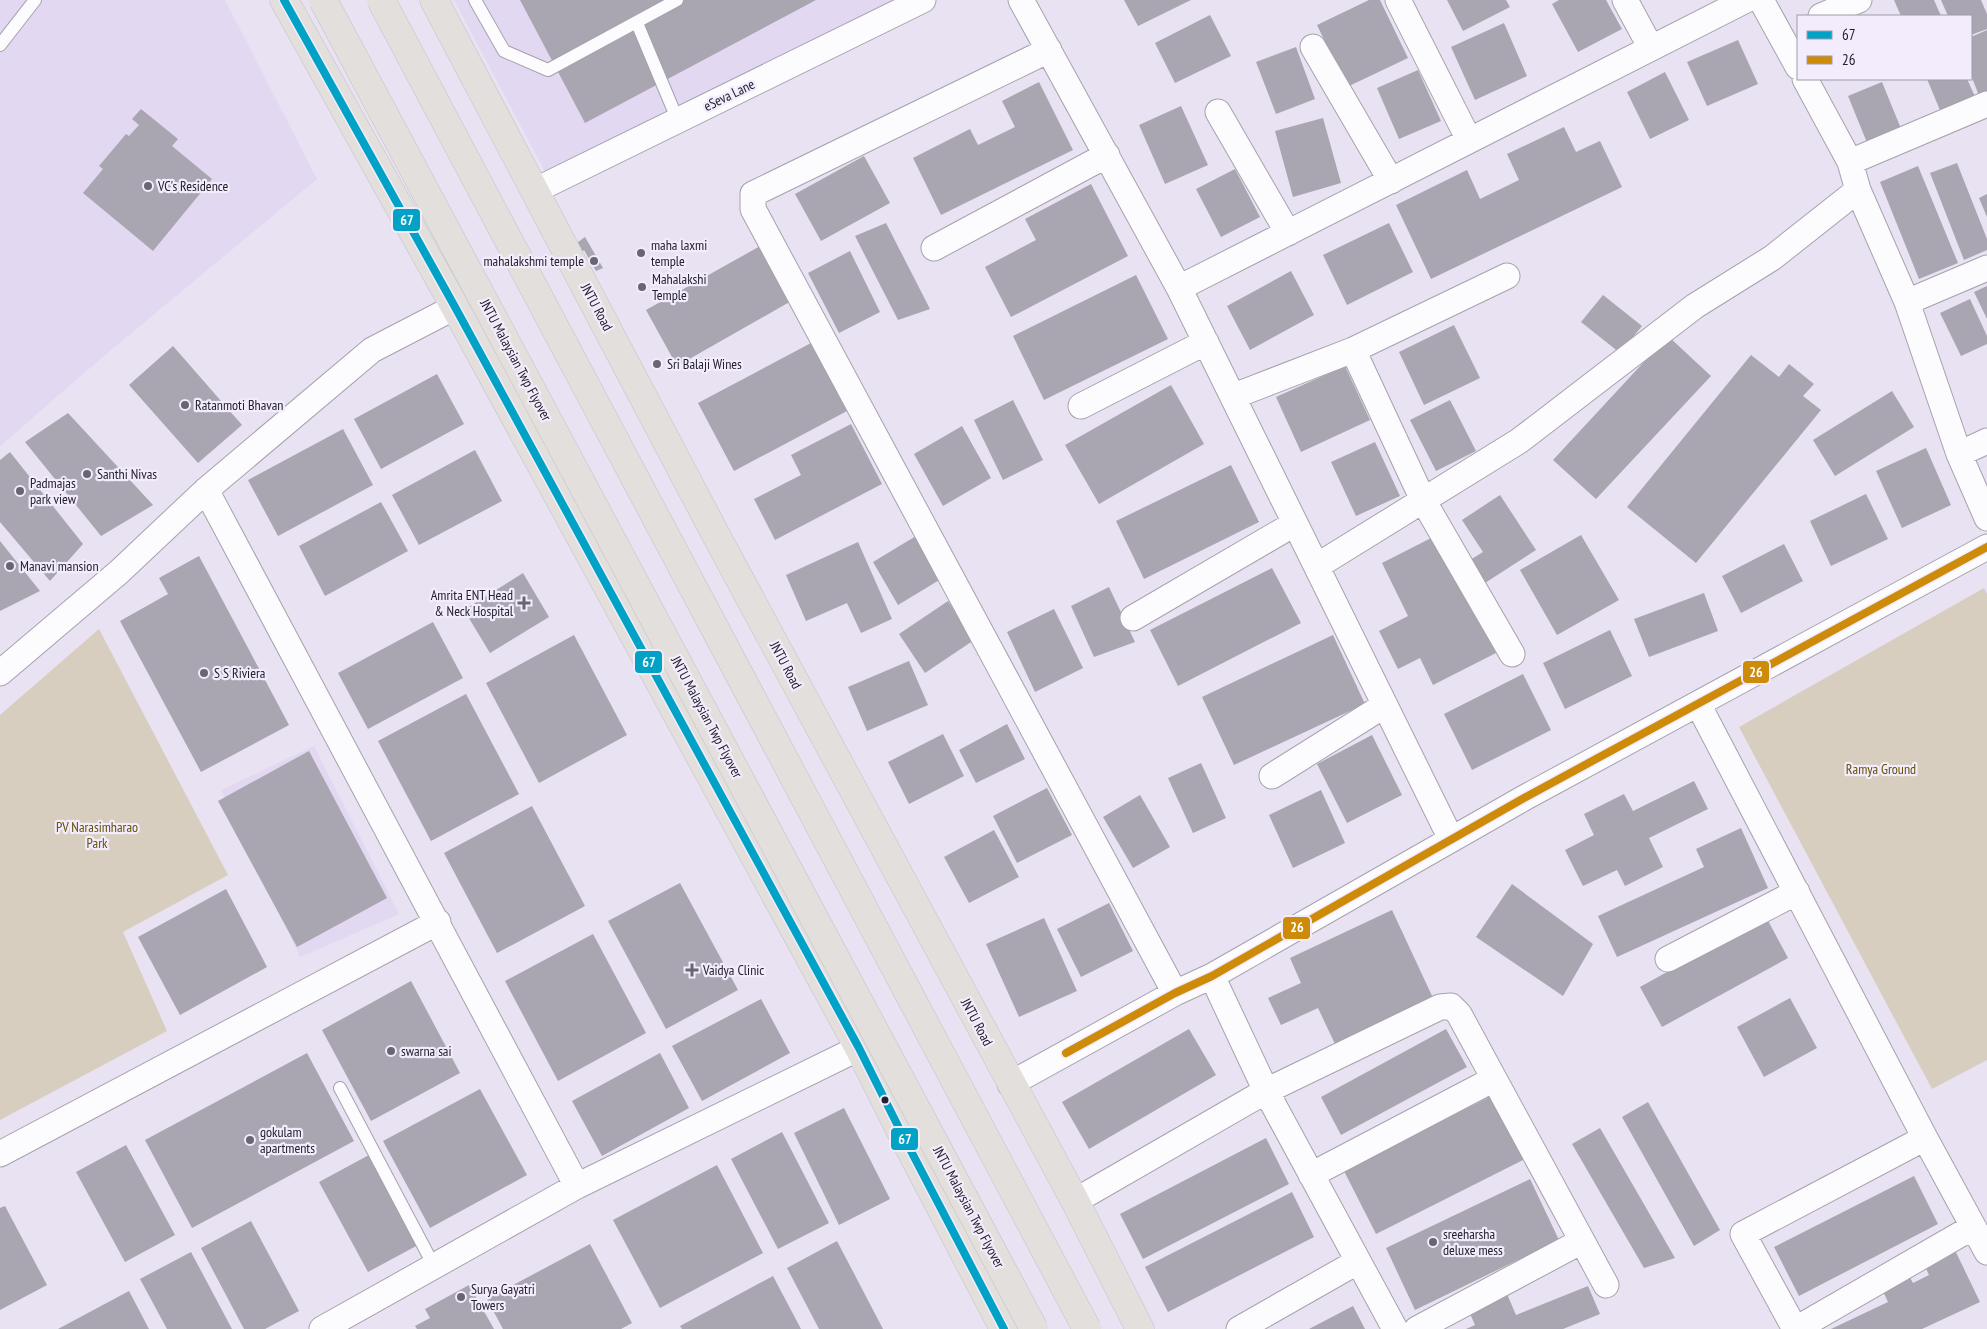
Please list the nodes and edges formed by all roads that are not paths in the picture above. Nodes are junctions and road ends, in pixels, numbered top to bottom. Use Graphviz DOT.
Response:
graph roads {
  1 [pos="35,0"];
  2 [pos="284,0"];
  3 [pos="323,0"];
  4 [pos="380,0"];
  5 [pos="434,0"];
  6 [pos="475,0"];
  7 [pos="678,0"];
  8 [pos="923,0"];
  9 [pos="1022,0"];
  10 [pos="1398,0"];
  11 [pos="1625,0"];
  12 [pos="1746,0"];
  13 [pos="1761,0"];
  14 [pos="1859,0"];
  15 [pos="1823,15"];
  16 [pos="637,22"];
  17 [pos="1789,30"];
  18 [pos="0,45"];
  19 [pos="1313,47"];
  20 [pos="1651,48"];
  21 [pos="1049,50"];
  22 [pos="1797,63"];
  23 [pos="1805,80"];
  24 [pos="1987,104"];
  25 [pos="1218,112"];
  26 [pos="678,120"];
  27 [pos="1469,140"];
  28 [pos="1107,154"];
  29 [pos="1850,162"];
  30 [pos="1391,181"];
  31 [pos="536,190"];
  32 [pos="1858,190"];
  33 [pos="1288,233"];
  34 [pos="934,248"];
  35 [pos="1987,268"];
  36 [pos="1507,276"];
  37 [pos="1179,288"];
  38 [pos="1907,302"];
  39 [pos="455,307"];
  40 [pos="1206,342"];
  41 [pos="1353,350"];
  42 [pos="1234,396"];
  43 [pos="1081,406"];
  44 [pos="1987,441"];
  45 [pos="1958,454"];
  46 [pos="206,490"];
  47 [pos="1423,500"];
  48 [pos="1987,518"];
  49 [pos="1294,524"];
  50 [pos="1987,548"];
  51 [pos="1317,566"];
  52 [pos="1133,618"];
  53 [pos="1512,654"];
  54 [pos="0,673"];
  55 [pos="1698,704"];
  56 [pos="1385,705"];
  57 [pos="1272,776"];
  58 [pos="1451,838"];
  59 [pos="1796,892"];
  60 [pos="438,922"];
  61 [pos="1668,959"];
  62 [pos="1212,976"];
  63 [pos="1176,993"];
  64 [pos="859,1048"];
  65 [pos="1494,1079"];
  66 [pos="1010,1084"];
  67 [pos="340,1088"];
  68 [pos="1266,1091"];
  69 [pos="1925,1138"];
  70 [pos="0,1154"];
  71 [pos="1311,1175"];
  72 [pos="578,1186"];
  73 [pos="1074,1201"];
  74 [pos="1973,1227"];
  75 [pos="1582,1241"];
  76 [pos="1987,1252"];
  77 [pos="1357,1262"];
  78 [pos="434,1266"];
  79 [pos="1606,1285"];
  80 [pos="322,1329"];
  81 [pos="1004,1329"];
  82 [pos="1034,1329"];
  83 [pos="1087,1329"];
  84 [pos="1140,1329"];
  85 [pos="1239,1329"];
  86 [pos="1395,1329"];
  87 [pos="1417,1329"];
  88 [pos="1795,1329"];
  1 -- 18 [label="lane"];
  2 -- 39 [label="main road"];
  3 -- 82 [label="main road, JNTU Malaysian Twp Flyover, bridge"];
  4 -- 83 [label="main road, bridge"];
  5 -- 31 [label="main road, JNTU Road"];
  6 -- 16 [label="lane"];
  7 -- 16 [label="lane"];
  8 -- 26 [label="street, eSeva Lane"];
  9 -- 21 [label="street"];
  10 -- 27 [label="street"];
  11 -- 20 [label="street"];
  12 -- 20 [label="street"];
  13 -- 17 [label="street"];
  14 -- 15 [label="street"];
  16 -- 26 [label="lane"];
  17 -- 22 [label="street"];
  19 -- 30 [label="street"];
  20 -- 27 [label="street"];
  21 -- 28 [label="street"];
  21 -- 63 [label="street"];
  23 -- 29 [label="street"];
  24 -- 29 [label="street"];
  25 -- 33 [label="street"];
  26 -- 31 [label="street, eSeva Lane"];
  27 -- 30 [label="street"];
  28 -- 34 [label="street"];
  28 -- 37 [label="street"];
  29 -- 32 [label="street"];
  30 -- 33 [label="street"];
  31 -- 66 [label="main road, JNTU Road"];
  32 -- 38 [label="street"];
  32 -- 47 [label="street"];
  33 -- 37 [label="street"];
  35 -- 38 [label="street"];
  36 -- 41 [label="street"];
  37 -- 40 [label="street"];
  38 -- 45 [label="street"];
  39 -- 46 [label="street"];
  39 -- 64 [label="main road"];
  40 -- 42 [label="street"];
  40 -- 43 [label="street"];
  41 -- 42 [label="street"];
  41 -- 47 [label="street"];
  42 -- 49 [label="street"];
  44 -- 45 [label="street"];
  45 -- 48 [label="street"];
  46 -- 54 [label="street"];
  46 -- 60 [label="street"];
  47 -- 51 [label="street"];
  47 -- 53 [label="street"];
  49 -- 51 [label="street"];
  49 -- 52 [label="street"];
  50 -- 55 [label="street"];
  51 -- 56 [label="street"];
  55 -- 58 [label="street"];
  55 -- 59 [label="street"];
  56 -- 57 [label="street"];
  56 -- 58 [label="street"];
  58 -- 62 [label="street"];
  59 -- 61 [label="street"];
  59 -- 69 [label="street"];
  60 -- 70 [label="street"];
  60 -- 72 [label="street"];
  62 -- 63 [label="street"];
  62 -- 68 [label="street"];
  63 -- 66 [label="street"];
  64 -- 72 [label="street"];
  64 -- 81 [label="main road"];
  65 -- 68 [label="street"];
  65 -- 71 [label="street"];
  65 -- 75 [label="street"];
  66 -- 73 [label="main road, JNTU Road"];
  67 -- 78 [label="lane"];
  68 -- 71 [label="street"];
  68 -- 73 [label="street"];
  69 -- 74 [label="street"];
  69 -- 88 [label="street"];
  71 -- 77 [label="street"];
  72 -- 78 [label="street"];
  73 -- 84 [label="main road, JNTU Road"];
  74 -- 76 [label="street"];
  74 -- 88 [label="street"];
  75 -- 79 [label="street"];
  75 -- 87 [label="street"];
  77 -- 85 [label="street"];
  77 -- 86 [label="street"];
  78 -- 80 [label="street"];
}
